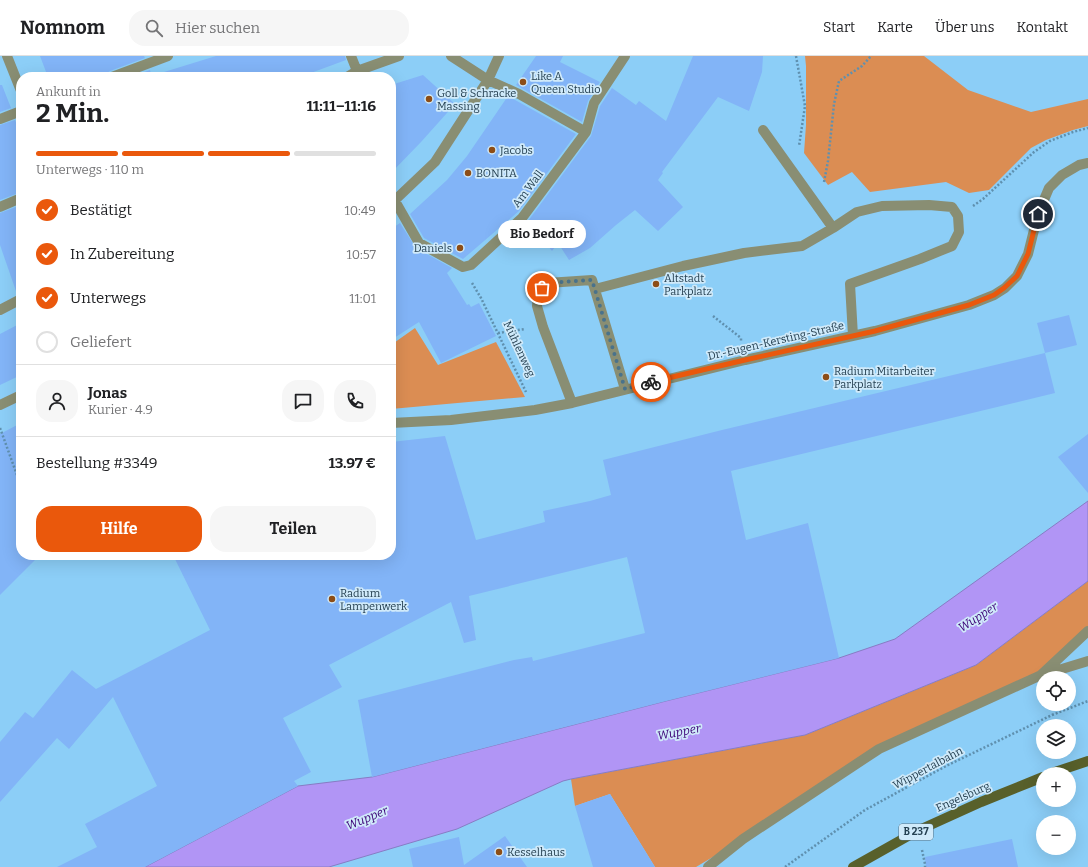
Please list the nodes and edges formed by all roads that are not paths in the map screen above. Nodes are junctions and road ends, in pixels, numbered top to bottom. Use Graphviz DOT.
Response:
graph roads {
  1 [pos="7,56"];
  2 [pos="168,56"];
  3 [pos="351,56"];
  4 [pos="399,56"];
  5 [pos="451,56"];
  6 [pos="499,56"];
  7 [pos="625,56"];
  8 [pos="151,59"];
  9 [pos="357,71"];
  10 [pos="123,72"];
  11 [pos="16,78"];
  12 [pos="488,80"];
  13 [pos="16,113"];
  14 [pos="0,119"];
  15 [pos="763,130"];
  16 [pos="586,132"];
  17 [pos="1088,162"];
  18 [pos="396,196"];
  19 [pos="16,200"];
  20 [pos="396,206"];
  21 [pos="0,207"];
  22 [pos="833,228"];
  23 [pos="595,289"];
  24 [pos="16,302"];
  25 [pos="0,310"];
  26 [pos="853,336"];
  27 [pos="625,389"];
  28 [pos="16,397"];
  29 [pos="572,403"];
  30 [pos="0,405"];
  31 [pos="396,423"];
  32 [pos="1088,631"];
  33 [pos="1088,661"];
  34 [pos="1044,671"];
  35 [pos="1055,671"];
  36 [pos="1036,677"];
  37 [pos="1088,760"];
  38 [pos="1068,767"];
  39 [pos="1036,780"];
  40 [pos="708,867"];
  41 [pos="853,867"];
  1 -- 11 [label="street"];
  2 -- 8 [label="street"];
  3 -- 9 [label="street"];
  4 -- 9 [label="street"];
  5 -- 12 [label="street"];
  6 -- 12 [label="street"];
  7 -- 16 [label="street, Am Wall"];
  8 -- 10 [label="street"];
  12 -- 16 [label="street"];
  12 -- 18 [label="street"];
  13 -- 14 [label="street"];
  15 -- 22 [label="street"];
  16 -- 20 [label="street, Am Wall"];
  17 -- 26 [label="street, Dr.-Eugen-Kersting-Straße"];
  19 -- 21 [label="street"];
  22 -- 23 [label="street"];
  22 -- 26 [label="street"];
  23 -- 27 [label="street"];
  23 -- 29 [label="street"];
  24 -- 25 [label="street"];
  26 -- 27 [label="street, Dr.-Eugen-Kersting-Straße"];
  27 -- 29 [label="street, Dr.-Eugen-Kersting-Straße"];
  28 -- 30 [label="street"];
  29 -- 31 [label="street, Dr.-Eugen-Kersting-Straße"];
  32 -- 34 [label="street"];
  33 -- 35 [label="street"];
  36 -- 40 [label="street"];
  37 -- 38 [label="main road"];
  39 -- 41 [label="main road, Engelsburg / B 237"];
}
